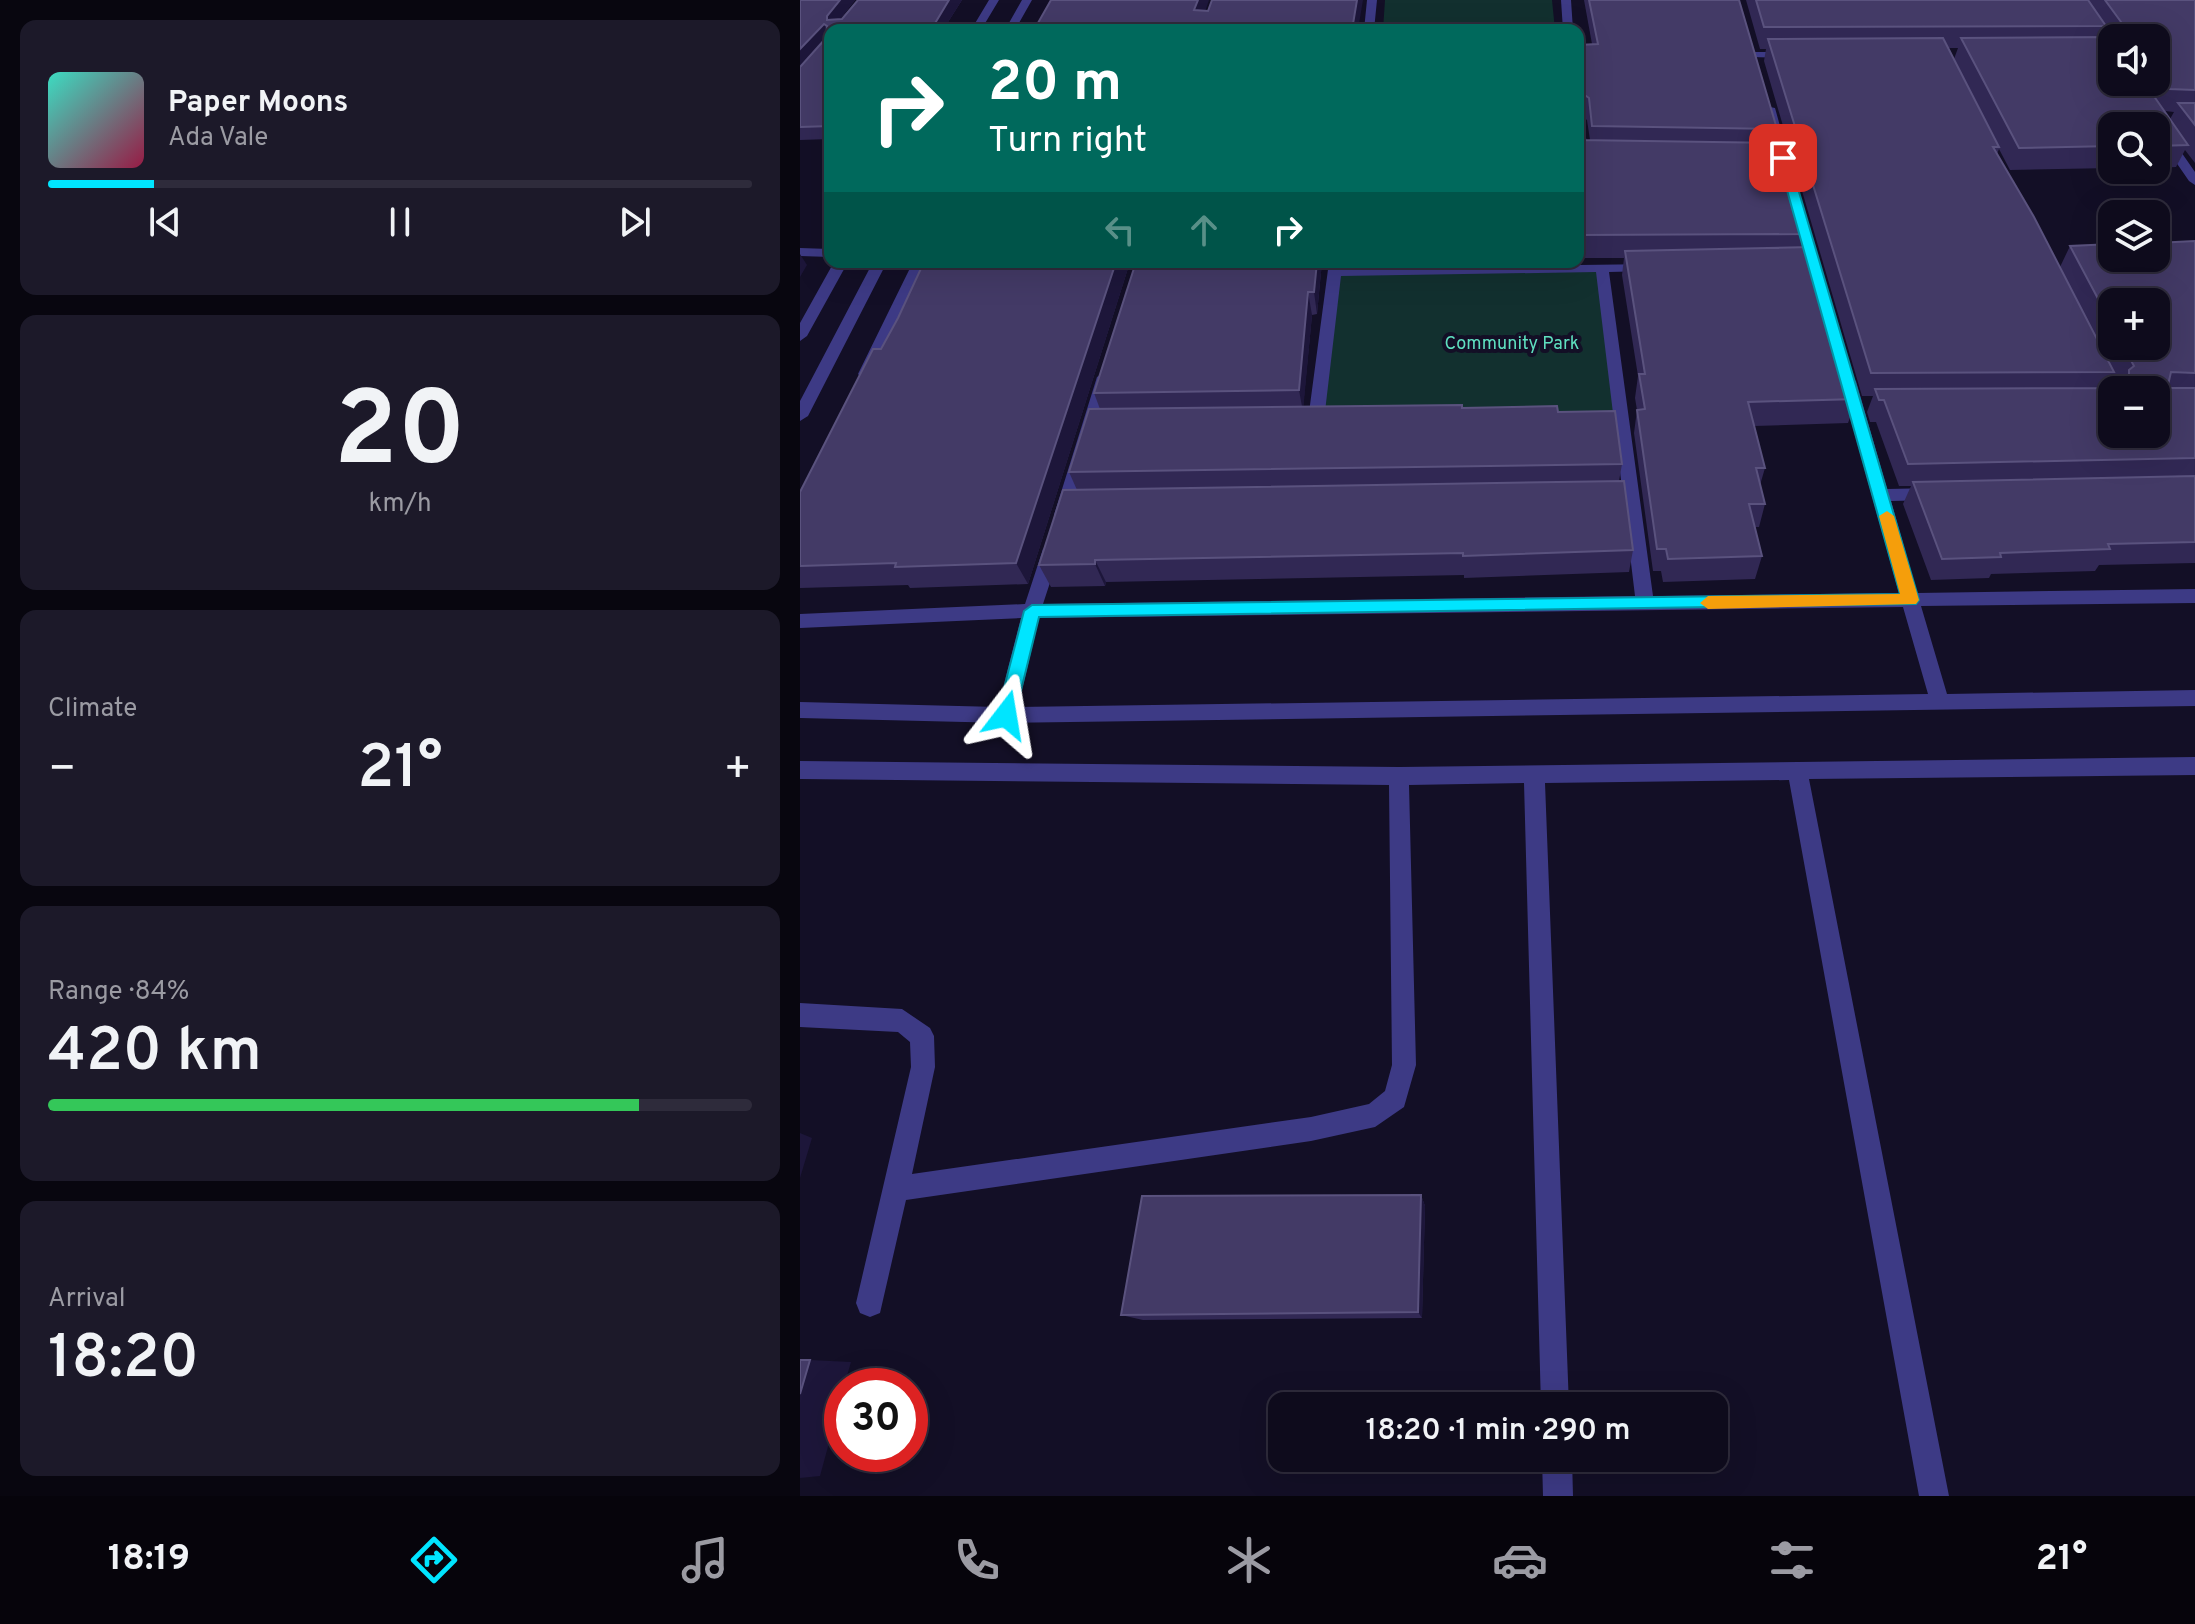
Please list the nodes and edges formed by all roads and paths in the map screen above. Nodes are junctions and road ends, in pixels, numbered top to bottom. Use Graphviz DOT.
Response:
graph roads {
  1 [pos="994,0"];
  2 [pos="1027,0"];
  3 [pos="1372,0"];
  4 [pos="1566,0"];
  5 [pos="980,24"];
  6 [pos="1013,24"];
  7 [pos="1370,24"];
  8 [pos="1568,24"];
  9 [pos="1754,55"];
  10 [pos="1801,55"];
  11 [pos="1766,99"];
  12 [pos="2170,144"];
  13 [pos="1584,155"];
  14 [pos="1598,155"];
  15 [pos="2195,181"];
  16 [pos="1791,186"];
  17 [pos="800,252"];
  18 [pos="824,253"];
  19 [pos="1662,267"];
  20 [pos="838,268"];
  21 [pos="877,268"];
  22 [pos="917,268"];
  23 [pos="1336,268"];
  24 [pos="1584,268"];
  25 [pos="1602,268"];
  26 [pos="800,336"];
  27 [pos="1842,362"];
  28 [pos="1109,365"];
  29 [pos="860,386"];
  30 [pos="800,416"];
  31 [pos="1316,420"];
  32 [pos="1959,494"];
  33 [pos="1881,495"];
  34 [pos="2195,596"];
  35 [pos="1910,600"];
  36 [pos="1645,603"];
  37 [pos="1032,611"];
  38 [pos="800,621"];
  39 [pos="2195,698"];
  40 [pos="1939,700"];
  41 [pos="800,710"];
  42 [pos="1006,715"];
  43 [pos="2195,766"];
  44 [pos="800,770"];
  45 [pos="1797,770"];
  46 [pos="1534,773"];
  47 [pos="1399,776"];
  48 [pos="800,1015"];
  49 [pos="896,1189"];
  50 [pos="870,1303"];
  51 [pos="1555,1392"];
  52 [pos="1557,1472"];
  53 [pos="1558,1496"];
  54 [pos="1934,1496"];
  1 -- 5 [label="street"];
  2 -- 6 [label="street"];
  3 -- 7 [label="street"];
  4 -- 8 [label="street"];
  9 -- 10 [label="street"];
  11 -- 16 [label="street"];
  12 -- 15 [label="street"];
  13 -- 14 [label="street"];
  17 -- 18 [label="street"];
  19 -- 25 [label="street"];
  20 -- 26 [label="street"];
  21 -- 30 [label="street"];
  22 -- 29 [label="street"];
  23 -- 31 [label="street"];
  24 -- 25 [label="street"];
  25 -- 36 [label="street"];
  27 -- 33 [label="street"];
  28 -- 37 [label="street"];
  32 -- 33 [label="street"];
  33 -- 35 [label="street"];
  34 -- 35 [label="street"];
  35 -- 36 [label="street"];
  35 -- 40 [label="street"];
  36 -- 37 [label="street"];
  37 -- 38 [label="street"];
  37 -- 42 [label="street"];
  39 -- 40 [label="street"];
  40 -- 42 [label="street"];
  41 -- 42 [label="street"];
  43 -- 45 [label="street"];
  44 -- 47 [label="street"];
  45 -- 46 [label="street"];
  45 -- 54 [label="street"];
  46 -- 47 [label="street"];
  46 -- 51 [label="street"];
  47 -- 49 [label="street"];
  48 -- 49 [label="street"];
  49 -- 50 [label="street"];
  52 -- 53 [label="street"];
}
